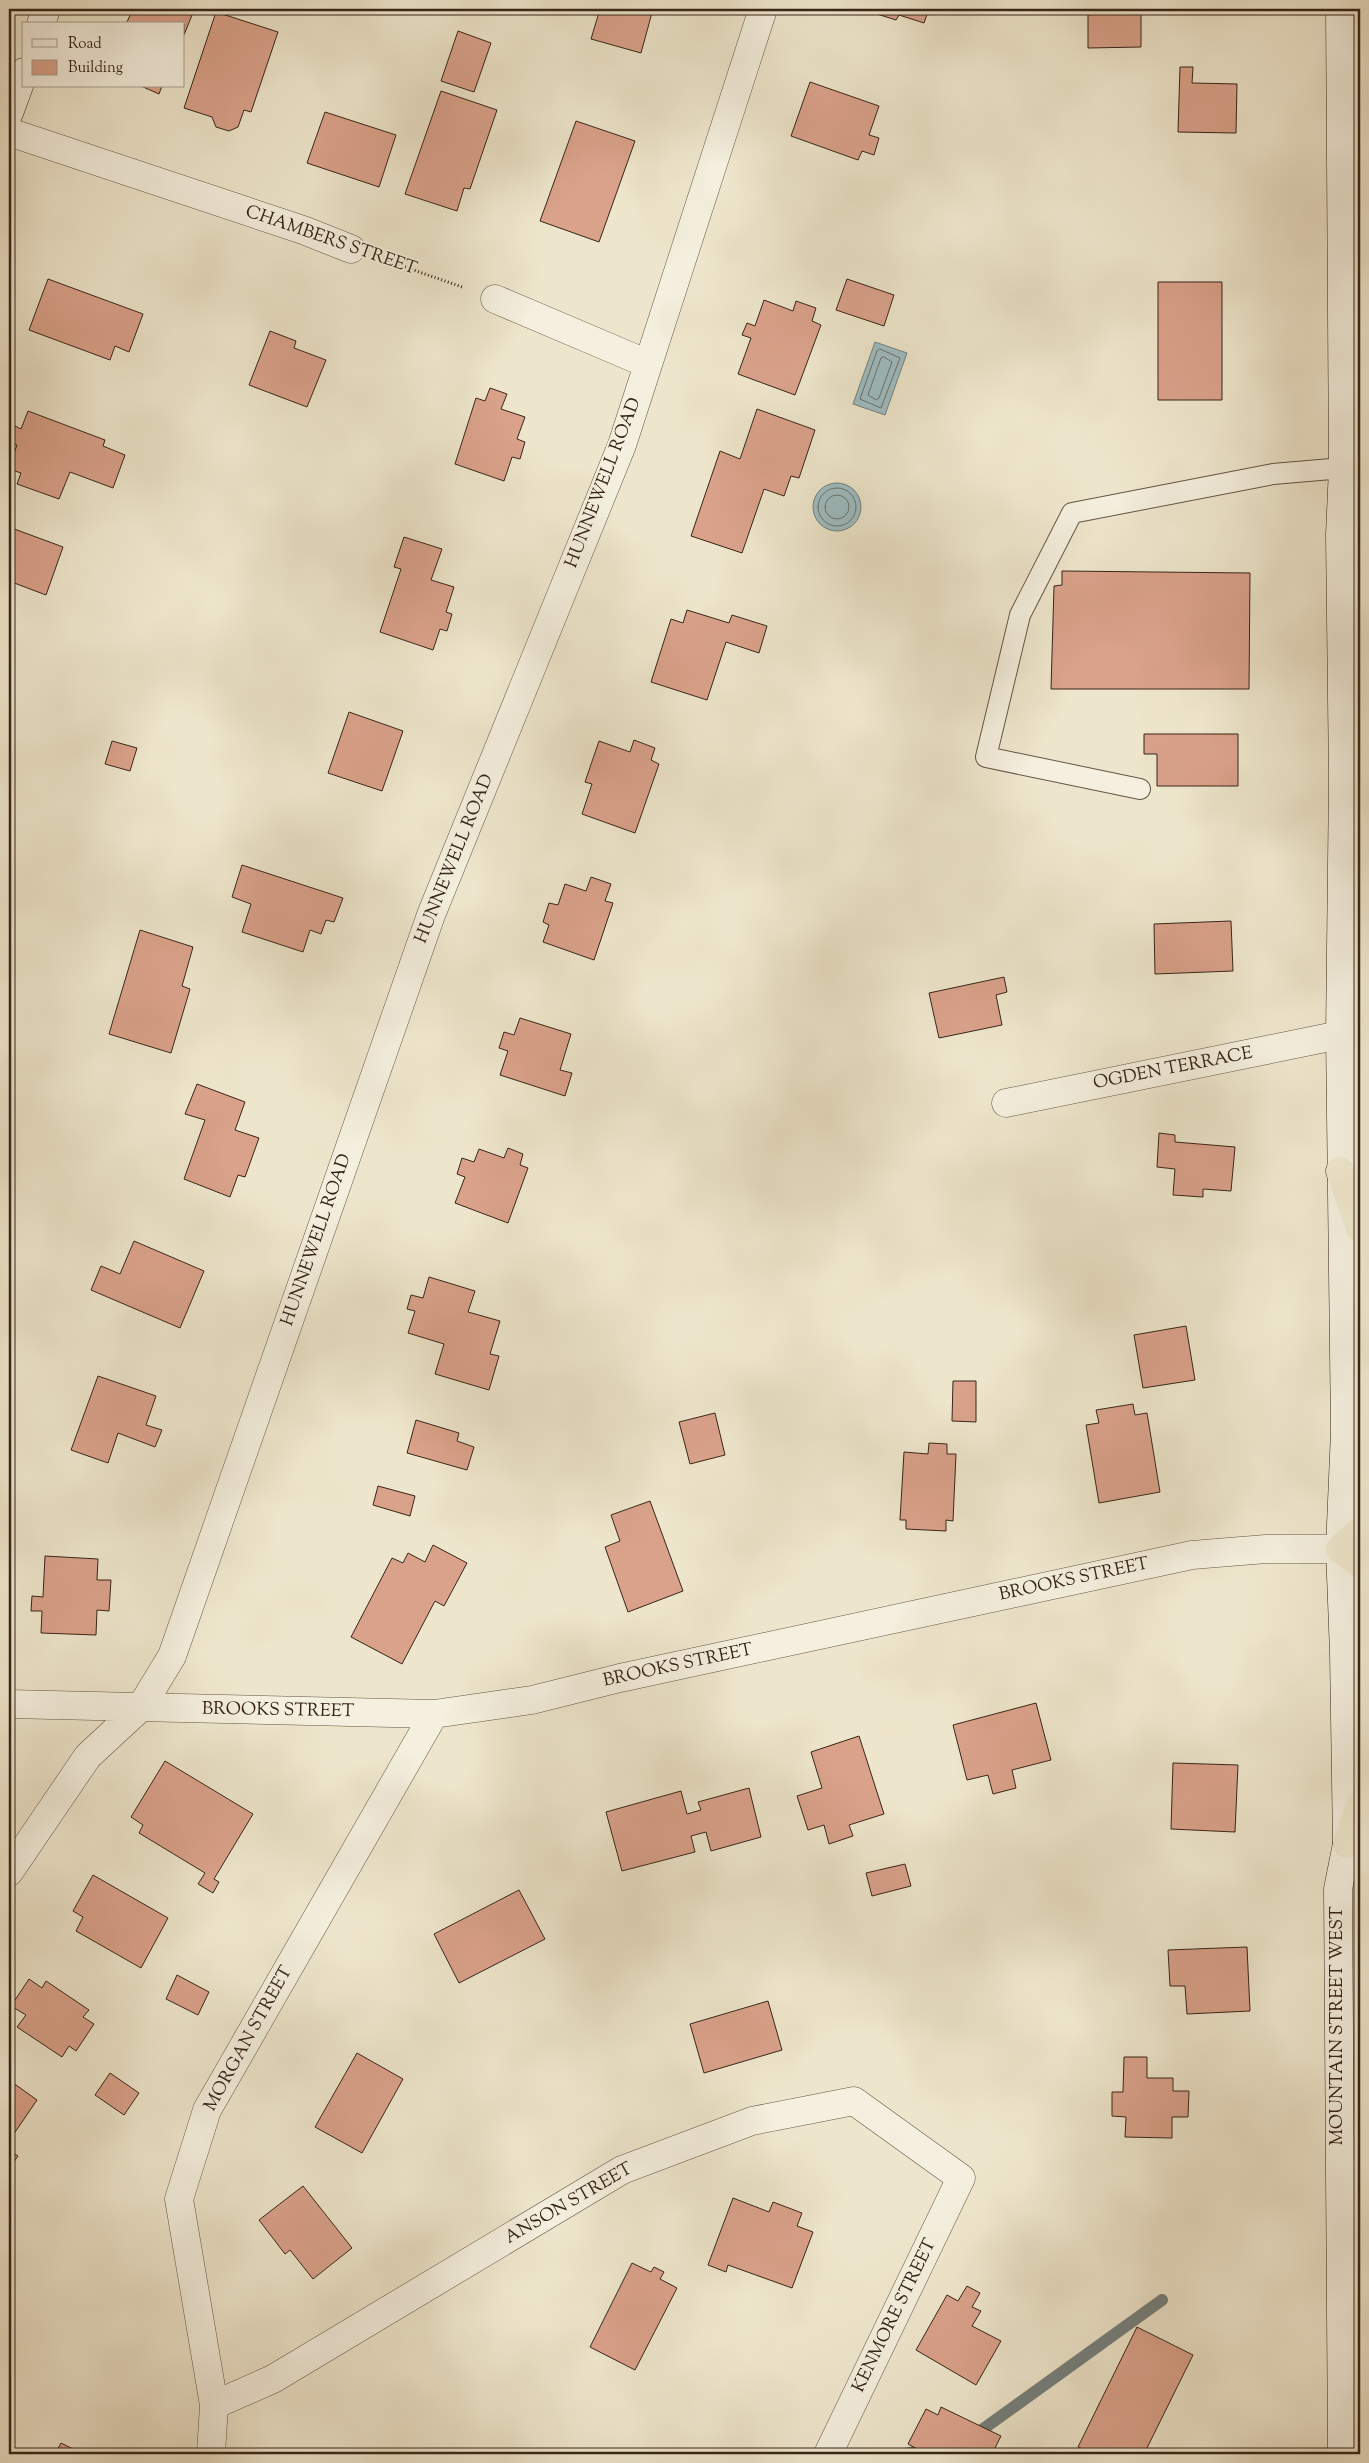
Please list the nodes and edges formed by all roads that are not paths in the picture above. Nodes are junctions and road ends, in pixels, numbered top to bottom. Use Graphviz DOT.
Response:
graph roads {
  1 [pos="46,9"];
  2 [pos="763,9"];
  3 [pos="1340,9"];
  4 [pos="42,22"];
  5 [pos="22,77"];
  6 [pos="9,113"];
  7 [pos="9,132"];
  8 [pos="351,249"];
  9 [pos="495,298"];
  10 [pos="648,364"];
  11 [pos="1352,431"];
  12 [pos="1343,468"];
  13 [pos="1352,779"];
  14 [pos="1140,789"];
  15 [pos="1340,1035"];
  16 [pos="1006,1103"];
  17 [pos="1340,1171"];
  18 [pos="1360,1228"];
  19 [pos="1360,1531"];
  20 [pos="1350,1557"];
  21 [pos="9,1704"];
  22 [pos="141,1707"];
  23 [pos="434,1714"];
  24 [pos="1360,1805"];
  25 [pos="1347,1844"];
  26 [pos="9,1872"];
  27 [pos="961,2178"];
  28 [pos="214,2406"];
  29 [pos="211,2454"];
  30 [pos="828,2454"];
  31 [pos="1342,2454"];
  1 -- 4 [label="street"];
  2 -- 10 [label="street, HUNNEWELL ROAD"];
  3 -- 11 [label="street, MOUNTAIN STREET WEST"];
  5 -- 6 [label="street"];
  7 -- 8 [label="street, CHAMBERS STREET"];
  9 -- 10 [label="street"];
  10 -- 22 [label="street, HUNNEWELL ROAD"];
  11 -- 12 [label="street, MOUNTAIN STREET WEST"];
  12 -- 13 [label="street, MOUNTAIN STREET WEST"];
  12 -- 14 [label="lane"];
  13 -- 15 [label="street, MOUNTAIN STREET WEST"];
  15 -- 16 [label="street, OGDEN TERRACE"];
  15 -- 17 [label="street, MOUNTAIN STREET WEST"];
  17 -- 18 [label="highway"];
  17 -- 20 [label="street, MOUNTAIN STREET WEST"];
  19 -- 20 [label="highway"];
  20 -- 23 [label="street, BROOKS STREET"];
  20 -- 25 [label="street, MOUNTAIN STREET WEST"];
  21 -- 22 [label="street, BROOKS STREET"];
  22 -- 23 [label="street, BROOKS STREET"];
  22 -- 26 [label="street, HUNNEWELL ROAD"];
  23 -- 28 [label="street, MORGAN STREET"];
  24 -- 25 [label="highway"];
  25 -- 31 [label="street, MOUNTAIN STREET WEST"];
  27 -- 28 [label="street, ANSON STREET"];
  27 -- 30 [label="street, KENMORE STREET"];
  28 -- 29 [label="street, MORGAN STREET"];
}
